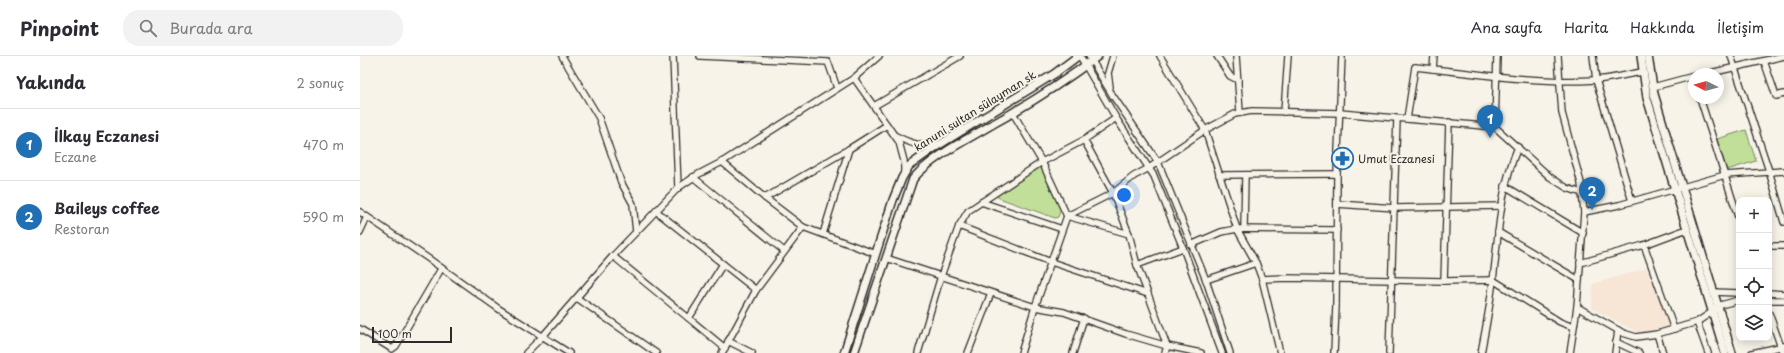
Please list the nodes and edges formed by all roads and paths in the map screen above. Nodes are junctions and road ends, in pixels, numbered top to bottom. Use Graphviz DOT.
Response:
graph roads {
  1 [pos="562,56"];
  2 [pos="673,56"];
  3 [pos="700,56"];
  4 [pos="879,56"];
  5 [pos="960,56"];
  6 [pos="1078,56"];
  7 [pos="1098,56"];
  8 [pos="1113,56"];
  9 [pos="1160,56"];
  10 [pos="1217,56"];
  11 [pos="1236,56"];
  12 [pos="1288,56"];
  13 [pos="1342,56"];
  14 [pos="1434,56"];
  15 [pos="1497,56"];
  16 [pos="1558,56"];
  17 [pos="1593,56"];
  18 [pos="1641,56"];
  19 [pos="1648,56"];
  20 [pos="1731,56"];
  21 [pos="1784,56"];
  22 [pos="1090,58"];
  23 [pos="828,59"];
  24 [pos="1764,61"];
  25 [pos="1085,65"];
  26 [pos="1734,68"];
  27 [pos="1433,69"];
  28 [pos="1724,70"];
  29 [pos="1643,72"];
  30 [pos="1496,76"];
  31 [pos="854,78"];
  32 [pos="1238,80"];
  33 [pos="1560,80"];
  34 [pos="1596,80"];
  35 [pos="1688,80"];
  36 [pos="837,88"];
  37 [pos="1651,93"];
  38 [pos="1784,94"];
  39 [pos="1114,96"];
  40 [pos="1702,104"];
  41 [pos="874,106"];
  42 [pos="1240,112"];
  43 [pos="1284,112"];
  44 [pos="1013,113"];
  45 [pos="1340,113"];
  46 [pos="1116,118"];
  47 [pos="1398,119"];
  48 [pos="1407,119"];
  49 [pos="1449,122"];
  50 [pos="887,125"];
  51 [pos="1495,127"];
  52 [pos="1205,130"];
  53 [pos="894,135"];
  54 [pos="1084,140"];
  55 [pos="940,144"];
  56 [pos="1518,147"];
  57 [pos="849,149"];
  58 [pos="722,162"];
  59 [pos="1042,162"];
  60 [pos="1158,162"];
  61 [pos="1149,168"];
  62 [pos="1769,171"];
  63 [pos="1784,171"];
  64 [pos="904,173"];
  65 [pos="1337,174"];
  66 [pos="1219,175"];
  67 [pos="1245,175"];
  68 [pos="1725,175"];
  69 [pos="693,177"];
  70 [pos="1505,186"];
  71 [pos="1678,187"];
  72 [pos="678,188"];
  73 [pos="1582,193"];
  74 [pos="1113,194"];
  75 [pos="765,198"];
  76 [pos="1632,201"];
  77 [pos="981,202"];
  78 [pos="1337,204"];
  79 [pos="1501,206"];
  80 [pos="1394,208"];
  81 [pos="1445,208"];
  82 [pos="1736,210"];
  83 [pos="656,211"];
  84 [pos="360,212"];
  85 [pos="1584,212"];
  86 [pos="1067,216"];
  87 [pos="367,218"];
  88 [pos="1784,222"];
  89 [pos="959,226"];
  90 [pos="803,227"];
  91 [pos="1062,229"];
  92 [pos="1237,229"];
  93 [pos="1244,229"];
  94 [pos="1687,229"];
  95 [pos="1337,230"];
  96 [pos="360,232"];
  97 [pos="636,232"];
  98 [pos="1498,232"];
  99 [pos="1583,233"];
  100 [pos="823,234"];
  101 [pos="1129,234"];
  102 [pos="1191,245"];
  103 [pos="1644,245"];
  104 [pos="1772,246"];
  105 [pos="1784,246"];
  106 [pos="1183,248"];
  107 [pos="784,251"];
  108 [pos="876,254"];
  109 [pos="613,256"];
  110 [pos="886,258"];
  111 [pos="1051,262"];
  112 [pos="1256,263"];
  113 [pos="1580,263"];
  114 [pos="723,264"];
  115 [pos="1137,265"];
  116 [pos="441,269"];
  117 [pos="941,276"];
  118 [pos="1262,278"];
  119 [pos="1206,280"];
  120 [pos="1337,280"];
  121 [pos="1493,280"];
  122 [pos="1579,280"];
  123 [pos="1391,281"];
  124 [pos="1444,281"];
  125 [pos="756,290"];
  126 [pos="1713,292"];
  127 [pos="991,293"];
  128 [pos="1736,293"];
  129 [pos="1148,294"];
  130 [pos="1772,294"];
  131 [pos="1784,294"];
  132 [pos="577,298"];
  133 [pos="1772,300"];
  134 [pos="1784,300"];
  135 [pos="1736,301"];
  136 [pos="1717,306"];
  137 [pos="1035,307"];
  138 [pos="1577,307"];
  139 [pos="1712,312"];
  140 [pos="689,318"];
  141 [pos="1084,318"];
  142 [pos="1772,321"];
  143 [pos="1697,322"];
  144 [pos="1573,327"];
  145 [pos="360,329"];
  146 [pos="1674,329"];
  147 [pos="1618,330"];
  148 [pos="1657,334"];
  149 [pos="543,336"];
  150 [pos="728,341"];
  151 [pos="1616,342"];
  152 [pos="1167,346"];
  153 [pos="1782,346"];
  154 [pos="724,350"];
  155 [pos="526,353"];
  156 [pos="569,353"];
  157 [pos="656,353"];
  158 [pos="752,353"];
  159 [pos="844,353"];
  160 [pos="854,353"];
  161 [pos="918,353"];
  162 [pos="968,353"];
  163 [pos="1021,353"];
  164 [pos="1073,353"];
  165 [pos="1165,353"];
  166 [pos="1201,353"];
  167 [pos="1222,353"];
  168 [pos="1230,353"];
  169 [pos="1280,353"];
  170 [pos="1334,353"];
  171 [pos="1389,353"];
  172 [pos="1482,353"];
  173 [pos="1570,353"];
  174 [pos="1615,353"];
  175 [pos="1639,353"];
  176 [pos="1663,353"];
  177 [pos="1708,353"];
  178 [pos="1724,353"];
  179 [pos="1732,353"];
  180 [pos="1752,353"];
  181 [pos="1783,353"];
  1 -- 97 [label="street"];
  2 -- 72 [label="street"];
  3 -- 23 [label="street"];
  4 -- 31 [label="street"];
  5 -- 41 [label="street"];
  6 -- 25 [label="street"];
  6 -- 55 [label="main road, kanuni sultan sülayman sk"];
  7 -- 22 [label="main road"];
  8 -- 39 [label="street"];
  9 -- 52 [label="street"];
  10 -- 32 [label="street"];
  11 -- 32 [label="street"];
  12 -- 43 [label="street"];
  13 -- 45 [label="street"];
  14 -- 27 [label="street"];
  15 -- 30 [label="street"];
  16 -- 33 [label="street"];
  17 -- 34 [label="street"];
  18 -- 29 [label="main road"];
  19 -- 37 [label="main road"];
  20 -- 26 [label="street"];
  21 -- 24 [label="street"];
  22 -- 25 [label="main road"];
  22 -- 39 [label="street"];
  23 -- 36 [label="street"];
  24 -- 26 [label="street"];
  24 -- 38 [label="street"];
  25 -- 44 [label="main road"];
  25 -- 46 [label="street"];
  26 -- 28 [label="street"];
  26 -- 62 [label="street"];
  27 -- 30 [label="street"];
  27 -- 48 [label="street"];
  29 -- 34 [label="street"];
  29 -- 37 [label="main road"];
  30 -- 33 [label="street"];
  30 -- 51 [label="street"];
  31 -- 36 [label="street"];
  31 -- 41 [label="street"];
  32 -- 42 [label="street"];
  33 -- 34 [label="street"];
  33 -- 73 [label="street"];
  34 -- 76 [label="street"];
  35 -- 37 [label="street"];
  36 -- 58 [label="street"];
  37 -- 71 [label="main road"];
  39 -- 60 [label="street"];
  40 -- 68 [label="street"];
  41 -- 50 [label="street"];
  42 -- 43 [label="street"];
  42 -- 52 [label="street"];
  43 -- 45 [label="street"];
  44 -- 59 [label="street"];
  44 -- 110 [label="main road"];
  45 -- 47 [label="street"];
  45 -- 65 [label="street"];
  46 -- 54 [label="street"];
  46 -- 61 [label="street"];
  47 -- 48 [label="street"];
  47 -- 80 [label="street"];
  48 -- 49 [label="street"];
  49 -- 51 [label="street"];
  49 -- 81 [label="street"];
  50 -- 53 [label="street"];
  50 -- 57 [label="street"];
  51 -- 56 [label="street"];
  52 -- 60 [label="street"];
  52 -- 66 [label="street"];
  53 -- 55 [label="street"];
  53 -- 64 [label="street"];
  54 -- 59 [label="street"];
  54 -- 74 [label="street"];
  55 -- 64 [label="main road, kanuni sultan sülayman sk"];
  56 -- 70 [label="street"];
  56 -- 73 [label="street"];
  57 -- 75 [label="street"];
  57 -- 100 [label="street"];
  58 -- 69 [label="street"];
  58 -- 75 [label="street"];
  59 -- 77 [label="street"];
  59 -- 86 [label="street"];
  60 -- 61 [label="street"];
  60 -- 102 [label="street"];
  61 -- 74 [label="street"];
  61 -- 106 [label="street"];
  62 -- 63 [label="street"];
  62 -- 68 [label="street"];
  62 -- 88 [label="street"];
  64 -- 108 [label="main road, kanuni sultan sülayman sk"];
  65 -- 67 [label="street"];
  65 -- 78 [label="street"];
  66 -- 67 [label="street"];
  66 -- 92 [label="street"];
  67 -- 93 [label="street"];
  68 -- 71 [label="street"];
  68 -- 82 [label="street"];
  69 -- 72 [label="street"];
  69 -- 107 [label="street"];
  70 -- 79 [label="street"];
  70 -- 99 [label="street"];
  71 -- 76 [label="street"];
  71 -- 94 [label="main road"];
  71 -- 126 [label="main road"];
  72 -- 83 [label="street"];
  73 -- 85 [label="street"];
  74 -- 86 [label="street"];
  74 -- 101 [label="street"];
  75 -- 90 [label="street"];
  76 -- 85 [label="street"];
  77 -- 89 [label="street"];
  77 -- 91 [label="street"];
  78 -- 80 [label="street"];
  78 -- 95 [label="street"];
  79 -- 81 [label="street"];
  79 -- 98 [label="street"];
  80 -- 81 [label="street"];
  80 -- 123 [label="street"];
  81 -- 124 [label="street"];
  83 -- 97 [label="street"];
  83 -- 114 [label="street"];
  84 -- 87 [label="street"];
  85 -- 99 [label="street"];
  86 -- 91 [label="street"];
  86 -- 101 [label="street"];
  87 -- 96 [label="street"];
  87 -- 116 [label="street"];
  89 -- 111 [label="street"];
  89 -- 117 [label="street"];
  90 -- 100 [label="street"];
  90 -- 107 [label="street"];
  91 -- 111 [label="street"];
  92 -- 93 [label="street"];
  92 -- 102 [label="street"];
  92 -- 112 [label="street"];
  93 -- 95 [label="street"];
  94 -- 103 [label="street"];
  94 -- 139 [label="main road"];
  95 -- 120 [label="street"];
  97 -- 109 [label="street"];
  98 -- 121 [label="street"];
  98 -- 122 [label="street"];
  99 -- 113 [label="street"];
  100 -- 108 [label="street"];
  101 -- 115 [label="street"];
  102 -- 119 [label="street"];
  103 -- 113 [label="street"];
  103 -- 146 [label="street"];
  104 -- 105 [label="street"];
  106 -- 115 [label="street"];
  106 -- 167 [label="street"];
  107 -- 125 [label="street"];
  108 -- 159 [label="main road, kanuni sultan sülayman sk"];
  109 -- 132 [label="street"];
  109 -- 140 [label="street"];
  110 -- 117 [label="street"];
  110 -- 160 [label="main road"];
  111 -- 129 [label="street"];
  111 -- 137 [label="street"];
  112 -- 118 [label="street"];
  112 -- 119 [label="street"];
  113 -- 122 [label="street"];
  114 -- 125 [label="street"];
  114 -- 140 [label="street"];
  115 -- 129 [label="street"];
  116 -- 145 [label="street"];
  116 -- 149 [label="street"];
  117 -- 127 [label="street"];
  117 -- 161 [label="street"];
  118 -- 120 [label="street"];
  118 -- 169 [label="street"];
  119 -- 168 [label="street"];
  120 -- 123 [label="street"];
  120 -- 170 [label="street"];
  121 -- 124 [label="street"];
  121 -- 144 [label="street"];
  121 -- 172 [label="street"];
  122 -- 138 [label="street"];
  123 -- 124 [label="street"];
  123 -- 171 [label="street"];
  125 -- 150 [label="street"];
  126 -- 128 [label="street"];
  126 -- 136 [label="main road"];
  127 -- 137 [label="street"];
  127 -- 162 [label="street"];
  129 -- 152 [label="street"];
  130 -- 131 [label="street"];
  132 -- 149 [label="street"];
  132 -- 157 [label="street"];
  133 -- 134 [label="street"];
  135 -- 136 [label="street"];
  136 -- 139 [label="street"];
  136 -- 179 [label="main road"];
  137 -- 141 [label="street"];
  137 -- 163 [label="street"];
  138 -- 144 [label="street"];
  138 -- 147 [label="street"];
  139 -- 143 [label="street"];
  139 -- 178 [label="main road"];
  140 -- 154 [label="street"];
  141 -- 152 [label="street"];
  141 -- 164 [label="street"];
  142 -- 153 [label="street"];
  143 -- 146 [label="street"];
  143 -- 177 [label="street"];
  144 -- 173 [label="street"];
  146 -- 148 [label="street"];
  147 -- 148 [label="street"];
  147 -- 151 [label="street"];
  148 -- 176 [label="street"];
  149 -- 155 [label="street"];
  149 -- 156 [label="street"];
  150 -- 154 [label="street"];
  150 -- 158 [label="street"];
  151 -- 174 [label="street"];
  151 -- 175 [label="street"];
  152 -- 165 [label="street"];
  152 -- 166 [label="street"];
  153 -- 180 [label="street"];
  153 -- 181 [label="street"];
}
